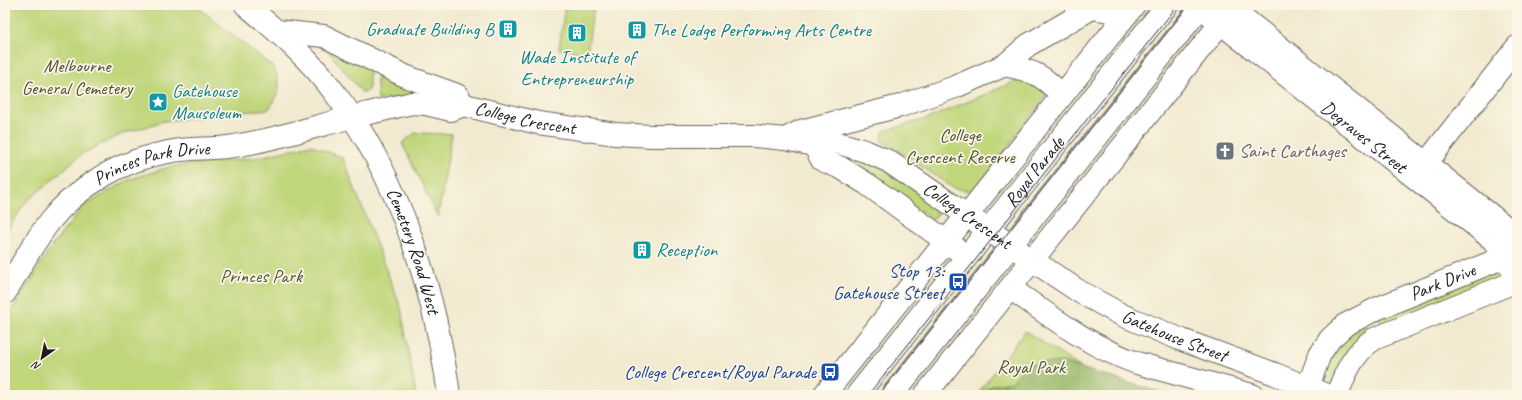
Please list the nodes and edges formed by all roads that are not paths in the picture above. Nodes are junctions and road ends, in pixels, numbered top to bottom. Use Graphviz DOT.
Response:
graph roads {
  1 [pos="246,5"];
  2 [pos="1167,5"];
  3 [pos="1200,6"];
  4 [pos="1130,9"];
  5 [pos="1229,11"];
  6 [pos="277,31"];
  7 [pos="1517,46"];
  8 [pos="1006,65"];
  9 [pos="1062,95"];
  10 [pos="464,105"];
  11 [pos="352,117"];
  12 [pos="785,139"];
  13 [pos="814,145"];
  14 [pos="1420,170"];
  15 [pos="967,215"];
  16 [pos="988,229"];
  17 [pos="1517,236"];
  18 [pos="946,242"];
  19 [pos="1011,245"];
  20 [pos="1512,254"];
  21 [pos="966,257"];
  22 [pos="1032,260"];
  23 [pos="988,273"];
  24 [pos="1517,281"];
  25 [pos="1010,288"];
  26 [pos="5,293"];
  27 [pos="1368,312"];
  28 [pos="1380,336"];
  29 [pos="869,338"];
  30 [pos="877,369"];
  31 [pos="900,392"];
  32 [pos="1313,392"];
  33 [pos="449,395"];
  34 [pos="824,395"];
  35 [pos="857,395"];
  36 [pos="926,395"];
  37 [pos="1252,395"];
  38 [pos="1337,395"];
  1 -- 6 [label="main road"];
  2 -- 16 [label="main road, Royal Parade"];
  3 -- 5 [label="main road, Degraves Street"];
  3 -- 19 [label="main road, Royal Parade"];
  4 -- 8 [label="main road"];
  4 -- 9 [label="main road, Royal Parade"];
  5 -- 14 [label="main road, Degraves Street"];
  5 -- 22 [label="main road"];
  6 -- 10 [label="main road"];
  6 -- 11 [label="main road"];
  7 -- 14 [label="main road"];
  8 -- 9 [label="main road"];
  8 -- 12 [label="main road"];
  9 -- 15 [label="main road, Royal Parade"];
  10 -- 11 [label="main road, College Crescent"];
  10 -- 12 [label="main road, College Crescent"];
  11 -- 26 [label="main road, Princes Park Drive"];
  11 -- 33 [label="main road, Cemetery Road West"];
  12 -- 13 [label="main road, College Crescent"];
  13 -- 15 [label="main road, College Crescent"];
  13 -- 18 [label="main road, College Crescent"];
  14 -- 17 [label="main road, Degraves Street"];
  14 -- 20 [label="main road, Degraves Street"];
  15 -- 16 [label="main road, College Crescent"];
  15 -- 18 [label="main road, Royal Parade"];
  16 -- 19 [label="main road, College Crescent"];
  16 -- 21 [label="main road, Royal Parade"];
  18 -- 21 [label="main road, College Crescent"];
  18 -- 29 [label="main road, Royal Parade"];
  19 -- 22 [label="main road, College Crescent"];
  19 -- 23 [label="main road, Royal Parade"];
  20 -- 24 [label="main road, Degraves Street"];
  20 -- 27 [label="main road, Park Drive"];
  21 -- 23 [label="main road, College Crescent"];
  21 -- 30 [label="main road, Royal Parade"];
  22 -- 25 [label="main road"];
  22 -- 32 [label="main road, Gatehouse Street"];
  23 -- 25 [label="main road, College Crescent"];
  23 -- 31 [label="main road, Royal Parade"];
  24 -- 28 [label="main road, Park Drive"];
  25 -- 36 [label="main road"];
  25 -- 37 [label="main road, Gatehouse Street"];
  27 -- 28 [label="main road"];
  27 -- 32 [label="main road, Park Drive"];
  28 -- 38 [label="main road, Park Drive"];
  29 -- 30 [label="main road"];
  29 -- 34 [label="main road, Royal Parade"];
  30 -- 31 [label="main road"];
  30 -- 35 [label="main road, Royal Parade"];
}
